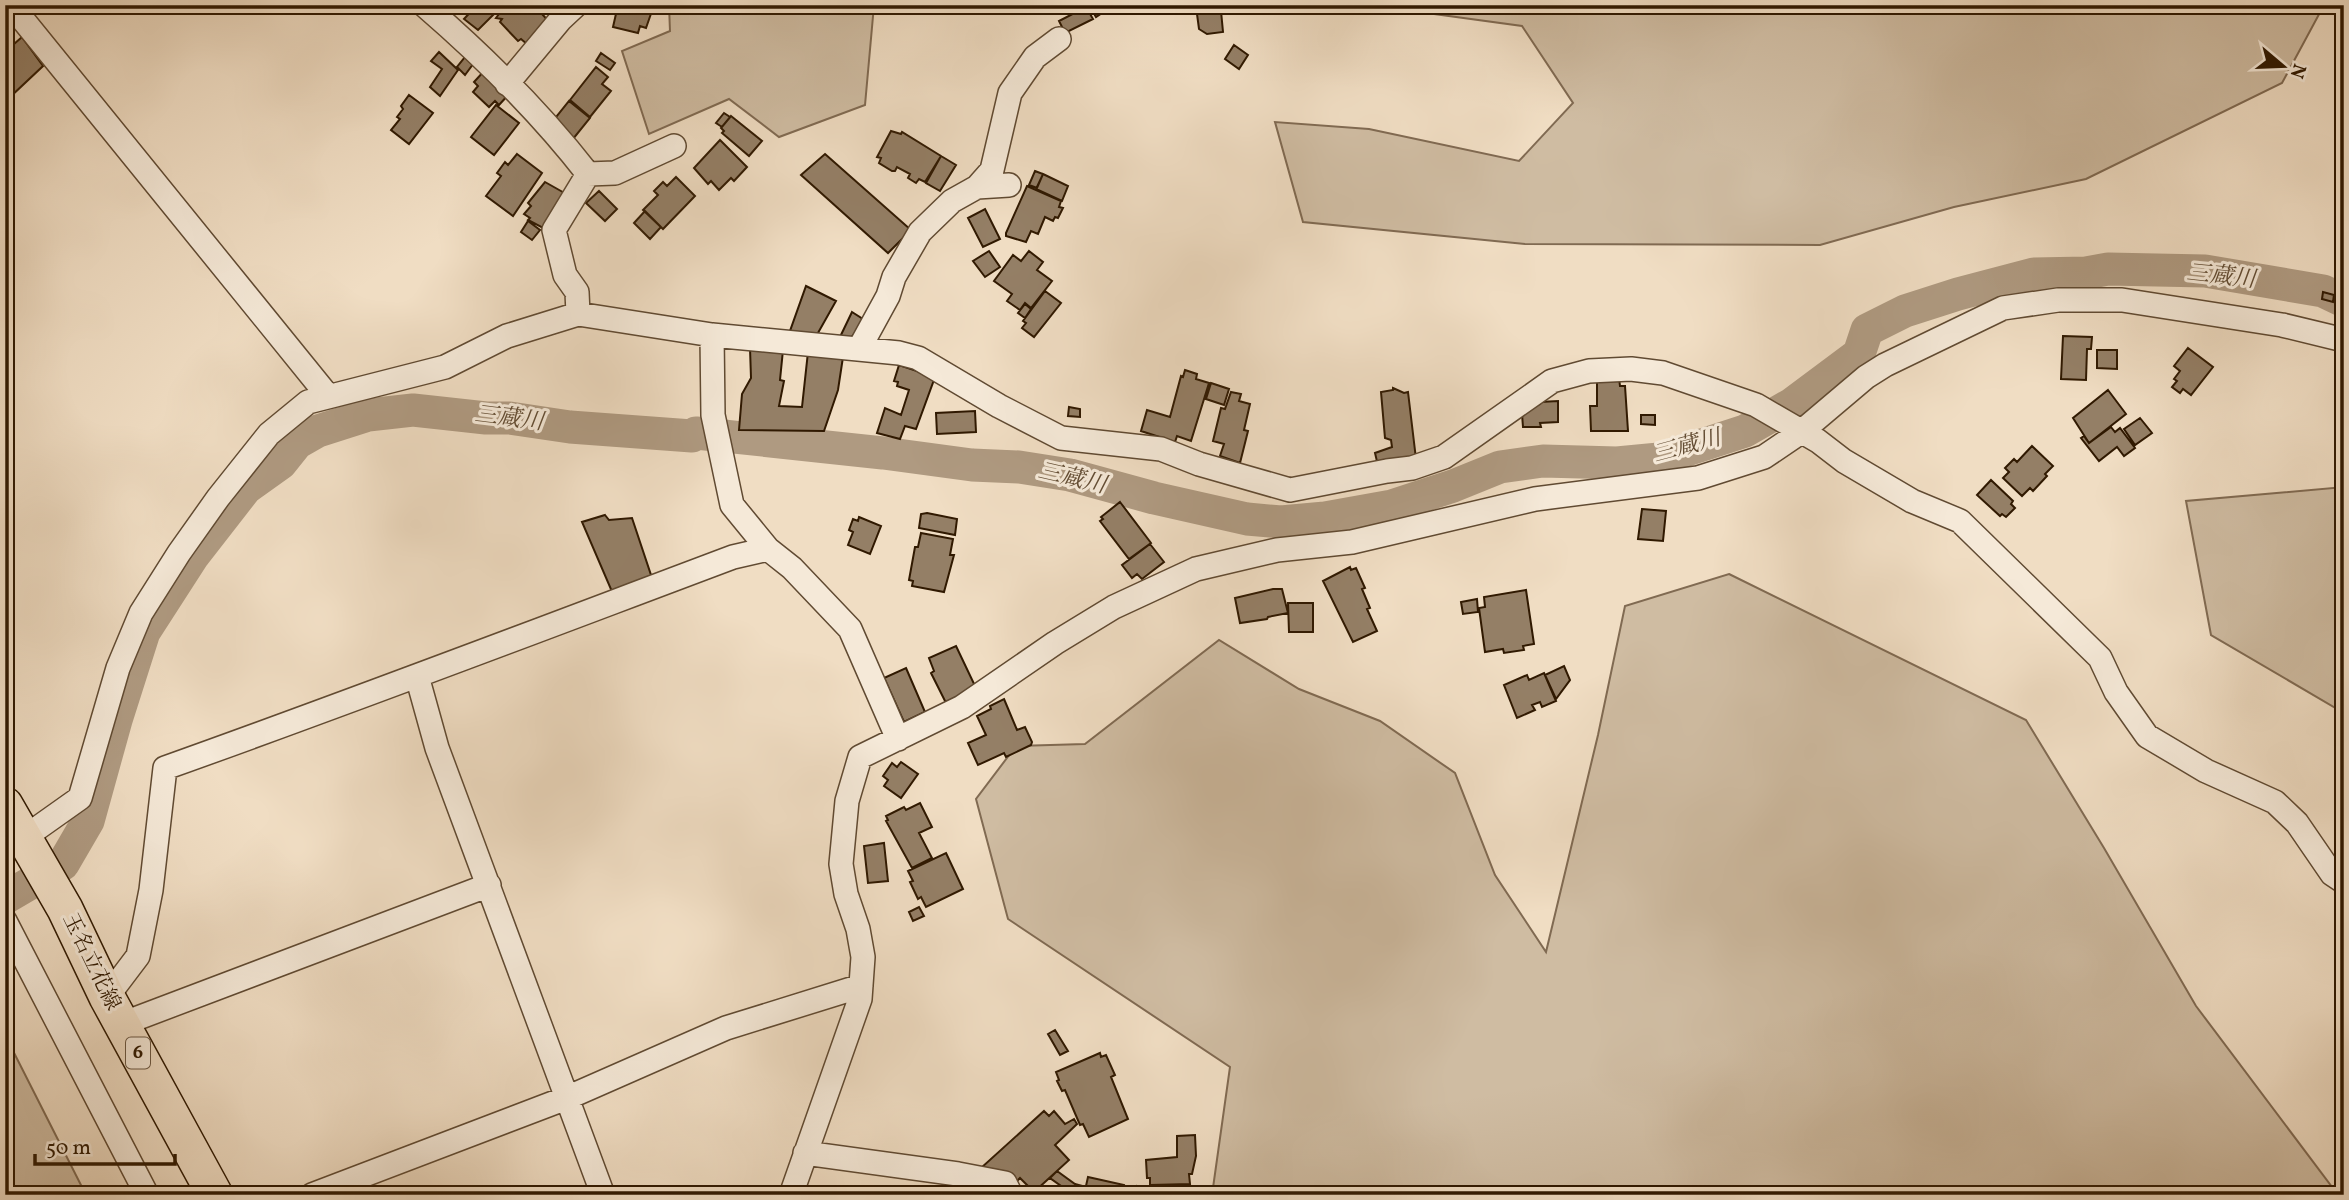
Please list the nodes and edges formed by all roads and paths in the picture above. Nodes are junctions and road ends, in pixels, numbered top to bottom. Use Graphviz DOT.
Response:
graph roads {
  1 [pos="12,5"];
  2 [pos="424,5"];
  3 [pos="561,10"];
  4 [pos="1059,39"];
  5 [pos="508,84"];
  6 [pos="674,146"];
  7 [pos="588,174"];
  8 [pos="1009,185"];
  9 [pos="977,187"];
  10 [pos="578,314"];
  11 [pos="712,335"];
  12 [pos="2344,340"];
  13 [pos="859,349"];
  14 [pos="328,396"];
  15 [pos="1801,432"];
  16 [pos="768,549"];
  17 [pos="417,676"];
  18 [pos="898,739"];
  19 [pos="5,805"];
  20 [pos="33,851"];
  21 [pos="2344,882"];
  22 [pos="489,885"];
  23 [pos="8,927"];
  24 [pos="861,986"];
  25 [pos="115,1011"];
  26 [pos="569,1097"];
  27 [pos="805,1153"];
  28 [pos="147,1195"];
  29 [pos="215,1195"];
  30 [pos="312,1195"];
  31 [pos="603,1195"];
  32 [pos="791,1195"];
  33 [pos="1011,1195"];
  1 -- 14 [label="street"];
  2 -- 5 [label="street"];
  3 -- 5 [label="street"];
  4 -- 9 [label="street"];
  5 -- 7 [label="street"];
  6 -- 7 [label="street"];
  7 -- 10 [label="street"];
  8 -- 9 [label="street"];
  9 -- 13 [label="street"];
  10 -- 11 [label="street"];
  10 -- 14 [label="street"];
  11 -- 13 [label="street"];
  11 -- 16 [label="street"];
  12 -- 15 [label="street"];
  13 -- 15 [label="street"];
  14 -- 20 [label="street"];
  15 -- 18 [label="street"];
  15 -- 21 [label="street"];
  16 -- 17 [label="street"];
  16 -- 18 [label="street"];
  17 -- 22 [label="street"];
  17 -- 25 [label="street"];
  18 -- 24 [label="street"];
  19 -- 20 [label="main road, 玉名立花線 / 6"];
  20 -- 25 [label="main road, 玉名立花線 / 6"];
  22 -- 25 [label="street"];
  22 -- 26 [label="street"];
  23 -- 28 [label="street"];
  24 -- 26 [label="street"];
  24 -- 27 [label="street"];
  25 -- 29 [label="main road, 玉名立花線 / 6"];
  26 -- 30 [label="street"];
  26 -- 31 [label="street"];
  27 -- 32 [label="street"];
  27 -- 33 [label="street"];
}
